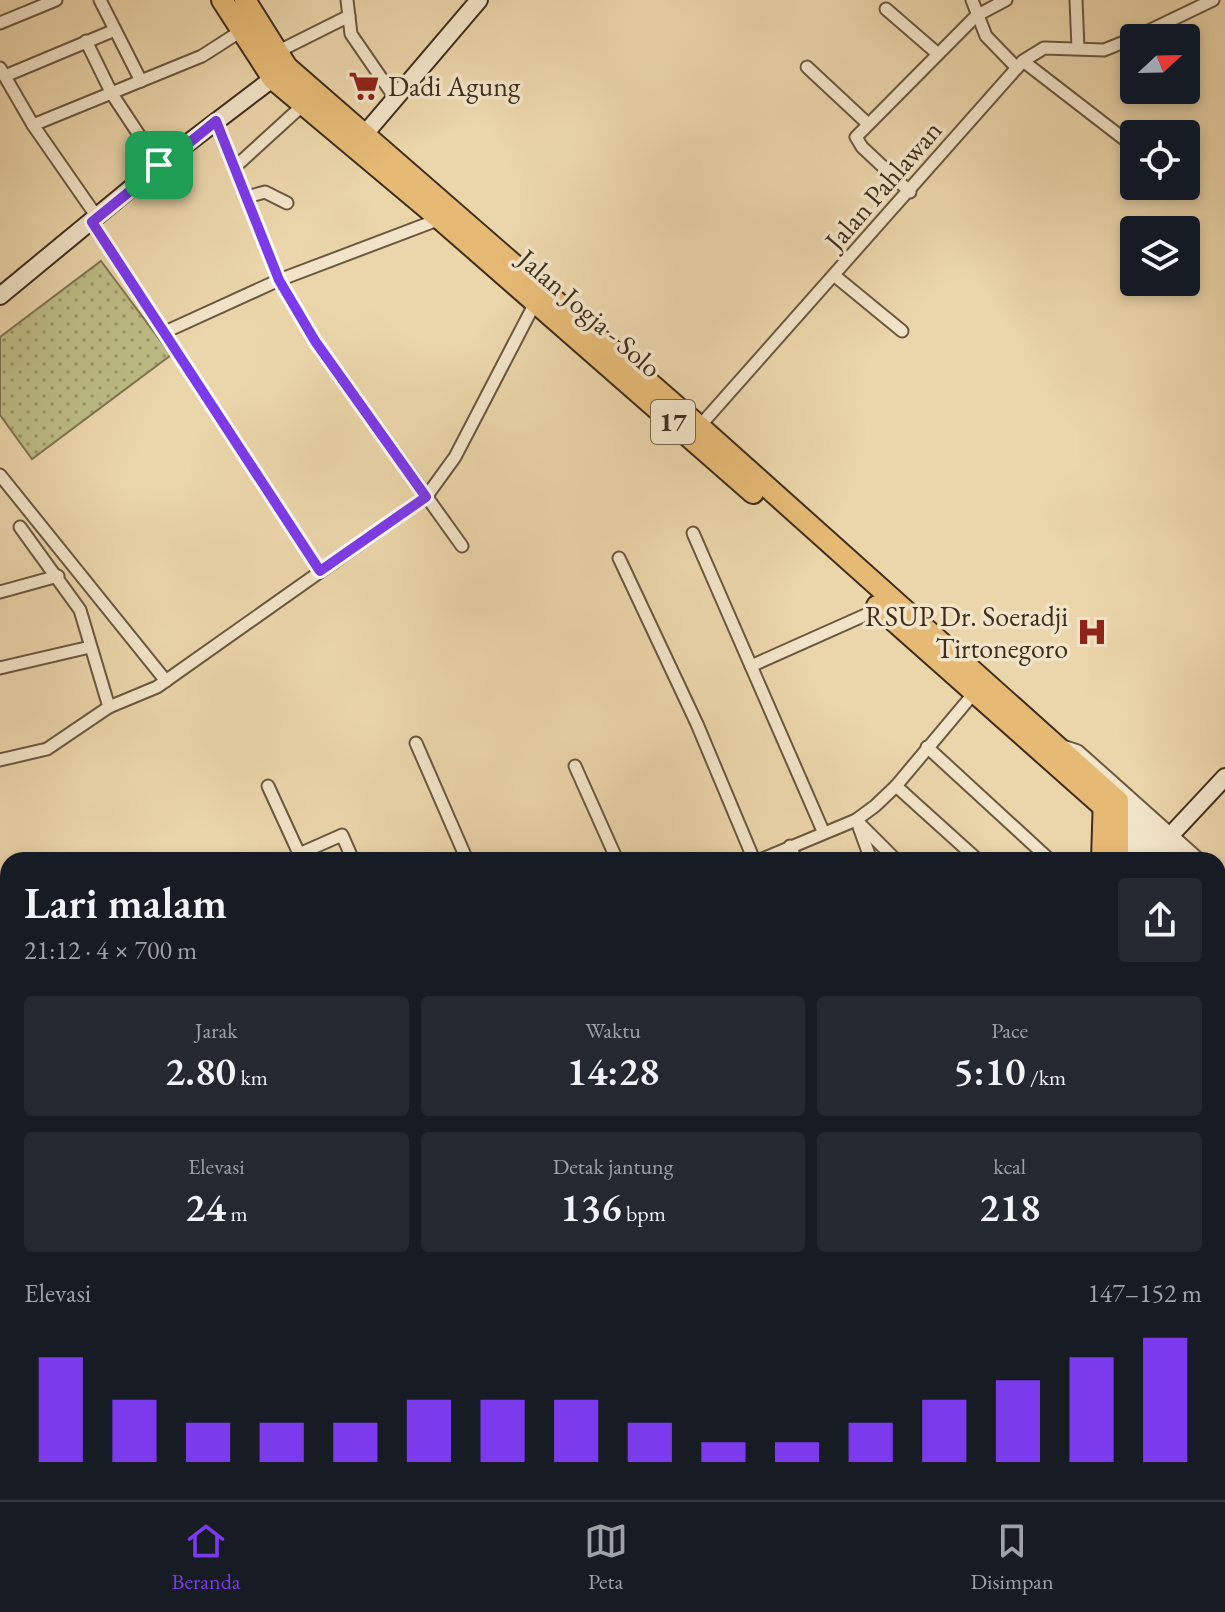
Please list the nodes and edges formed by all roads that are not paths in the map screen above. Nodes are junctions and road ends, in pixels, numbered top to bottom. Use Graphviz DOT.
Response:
graph roads {
  1 [pos="56,0"];
  2 [pos="100,0"];
  3 [pos="222,0"];
  4 [pos="245,0"];
  5 [pos="347,0"];
  6 [pos="479,0"];
  7 [pos="972,0"];
  8 [pos="1006,0"];
  9 [pos="1076,0"];
  10 [pos="1213,0"];
  11 [pos="1189,6"];
  12 [pos="886,9"];
  13 [pos="349,16"];
  14 [pos="976,16"];
  15 [pos="0,23"];
  16 [pos="1158,24"];
  17 [pos="115,30"];
  18 [pos="241,31"];
  19 [pos="86,41"];
  20 [pos="1120,44"];
  21 [pos="1078,48"];
  22 [pos="938,54"];
  23 [pos="1020,65"];
  24 [pos="279,66"];
  25 [pos="807,67"];
  26 [pos="3,72"];
  27 [pos="141,81"];
  28 [pos="112,94"];
  29 [pos="395,98"];
  30 [pos="303,105"];
  31 [pos="216,121"];
  32 [pos="867,123"];
  33 [pos="33,125"];
  34 [pos="1120,136"];
  35 [pos="359,141"];
  36 [pos="159,165"];
  37 [pos="235,167"];
  38 [pos="910,192"];
  39 [pos="247,197"];
  40 [pos="287,203"];
  41 [pos="440,219"];
  42 [pos="94,220"];
  43 [pos="835,276"];
  44 [pos="279,280"];
  45 [pos="0,296"];
  46 [pos="535,303"];
  47 [pos="902,331"];
  48 [pos="165,332"];
  49 [pos="694,431"];
  50 [pos="0,475"];
  51 [pos="426,497"];
  52 [pos="20,527"];
  53 [pos="693,533"];
  54 [pos="462,546"];
  55 [pos="619,558"];
  56 [pos="320,571"];
  57 [pos="58,576"];
  58 [pos="0,592"];
  59 [pos="884,604"];
  60 [pos="90,647"];
  61 [pos="751,666"];
  62 [pos="0,668"];
  63 [pos="166,681"];
  64 [pos="974,693"];
  65 [pos="109,707"];
  66 [pos="416,743"];
  67 [pos="1056,744"];
  68 [pos="927,747"];
  69 [pos="0,760"];
  70 [pos="575,766"];
  71 [pos="1225,777"];
  72 [pos="268,786"];
  73 [pos="896,786"];
  74 [pos="856,822"];
  75 [pos="1108,822"];
  76 [pos="823,831"];
  77 [pos="790,846"];
  78 [pos="1159,849"];
  79 [pos="298,852"];
  80 [pos="310,852"];
  81 [pos="349,852"];
  82 [pos="464,852"];
  83 [pos="613,852"];
  84 [pos="751,852"];
  85 [pos="777,852"];
  86 [pos="793,852"];
  87 [pos="868,852"];
  88 [pos="888,852"];
  89 [pos="969,852"];
  90 [pos="1041,852"];
  91 [pos="1116,852"];
  1 -- 15 [label="street"];
  2 -- 17 [label="street"];
  3 -- 18 [label="highway, Jalan Jogja - Solo / 17"];
  4 -- 24 [label="highway, Jalan Jogja - Solo / 17"];
  5 -- 13 [label="street"];
  6 -- 29 [label="main road"];
  7 -- 14 [label="street"];
  8 -- 14 [label="street"];
  9 -- 21 [label="street"];
  10 -- 11 [label="street, Jalan Pahlawan"];
  11 -- 16 [label="street, Jalan Pahlawan"];
  12 -- 22 [label="street"];
  13 -- 24 [label="street"];
  13 -- 29 [label="street"];
  14 -- 22 [label="street"];
  14 -- 23 [label="street"];
  17 -- 19 [label="street"];
  17 -- 27 [label="street"];
  18 -- 24 [label="highway, Jalan Jogja - Solo / 17"];
  18 -- 27 [label="street"];
  19 -- 26 [label="street"];
  19 -- 28 [label="street"];
  20 -- 21 [label="street, Jalan Pahlawan"];
  21 -- 23 [label="street, Jalan Pahlawan"];
  22 -- 32 [label="street"];
  23 -- 34 [label="street"];
  23 -- 38 [label="street, Jalan Pahlawan"];
  24 -- 30 [label="highway, Jalan Jogja - Solo / 17"];
  24 -- 31 [label="main road"];
  24 -- 35 [label="highway, Jalan Jogja - Solo / 17"];
  25 -- 32 [label="street"];
  26 -- 33 [label="street"];
  27 -- 28 [label="street"];
  28 -- 33 [label="street"];
  28 -- 36 [label="street"];
  29 -- 35 [label="main road"];
  30 -- 35 [label="highway, Jalan Jogja - Solo / 17"];
  30 -- 37 [label="street"];
  31 -- 36 [label="main road"];
  31 -- 37 [label="street"];
  32 -- 38 [label="street"];
  33 -- 42 [label="street"];
  35 -- 41 [label="highway, Jalan Jogja - Solo / 17"];
  35 -- 49 [label="highway, Jalan Jogja - Solo / 17"];
  36 -- 42 [label="main road"];
  37 -- 39 [label="street"];
  38 -- 43 [label="street, Jalan Pahlawan"];
  39 -- 40 [label="street"];
  39 -- 44 [label="street"];
  41 -- 44 [label="street"];
  41 -- 46 [label="highway, Jalan Jogja - Solo / 17"];
  42 -- 45 [label="main road"];
  42 -- 48 [label="street"];
  43 -- 47 [label="street"];
  43 -- 49 [label="street, Jalan Pahlawan"];
  44 -- 48 [label="street"];
  44 -- 51 [label="street"];
  46 -- 49 [label="highway, Jalan Jogja - Solo / 17"];
  46 -- 51 [label="street"];
  48 -- 56 [label="street"];
  49 -- 59 [label="highway, Jalan Jogja - Solo / 17"];
  50 -- 63 [label="street"];
  51 -- 54 [label="street"];
  51 -- 56 [label="street"];
  52 -- 57 [label="street"];
  53 -- 61 [label="street"];
  55 -- 84 [label="street"];
  56 -- 63 [label="street"];
  57 -- 58 [label="street"];
  57 -- 60 [label="street"];
  59 -- 61 [label="street"];
  59 -- 64 [label="highway, Jalan Jogja - Solo / 17"];
  59 -- 67 [label="highway, Jalan Jogja - Solo / 17"];
  60 -- 62 [label="street"];
  60 -- 65 [label="street"];
  61 -- 76 [label="street"];
  63 -- 65 [label="street"];
  64 -- 68 [label="street"];
  64 -- 75 [label="highway, Jalan Jogja - Solo / 17"];
  65 -- 69 [label="street"];
  66 -- 82 [label="street"];
  67 -- 75 [label="highway, Jalan Jogja - Solo / 17"];
  67 -- 78 [label="street"];
  68 -- 73 [label="street"];
  68 -- 90 [label="street"];
  70 -- 83 [label="street"];
  71 -- 78 [label="main road"];
  72 -- 79 [label="street"];
  73 -- 74 [label="street"];
  73 -- 89 [label="street"];
  74 -- 76 [label="street"];
  74 -- 87 [label="street"];
  74 -- 88 [label="street"];
  75 -- 78 [label="main road"];
  75 -- 78 [label="street"];
  75 -- 91 [label="highway"];
  76 -- 77 [label="street"];
  77 -- 85 [label="street"];
  77 -- 86 [label="street"];
  80 -- 81 [label="street"];
}
